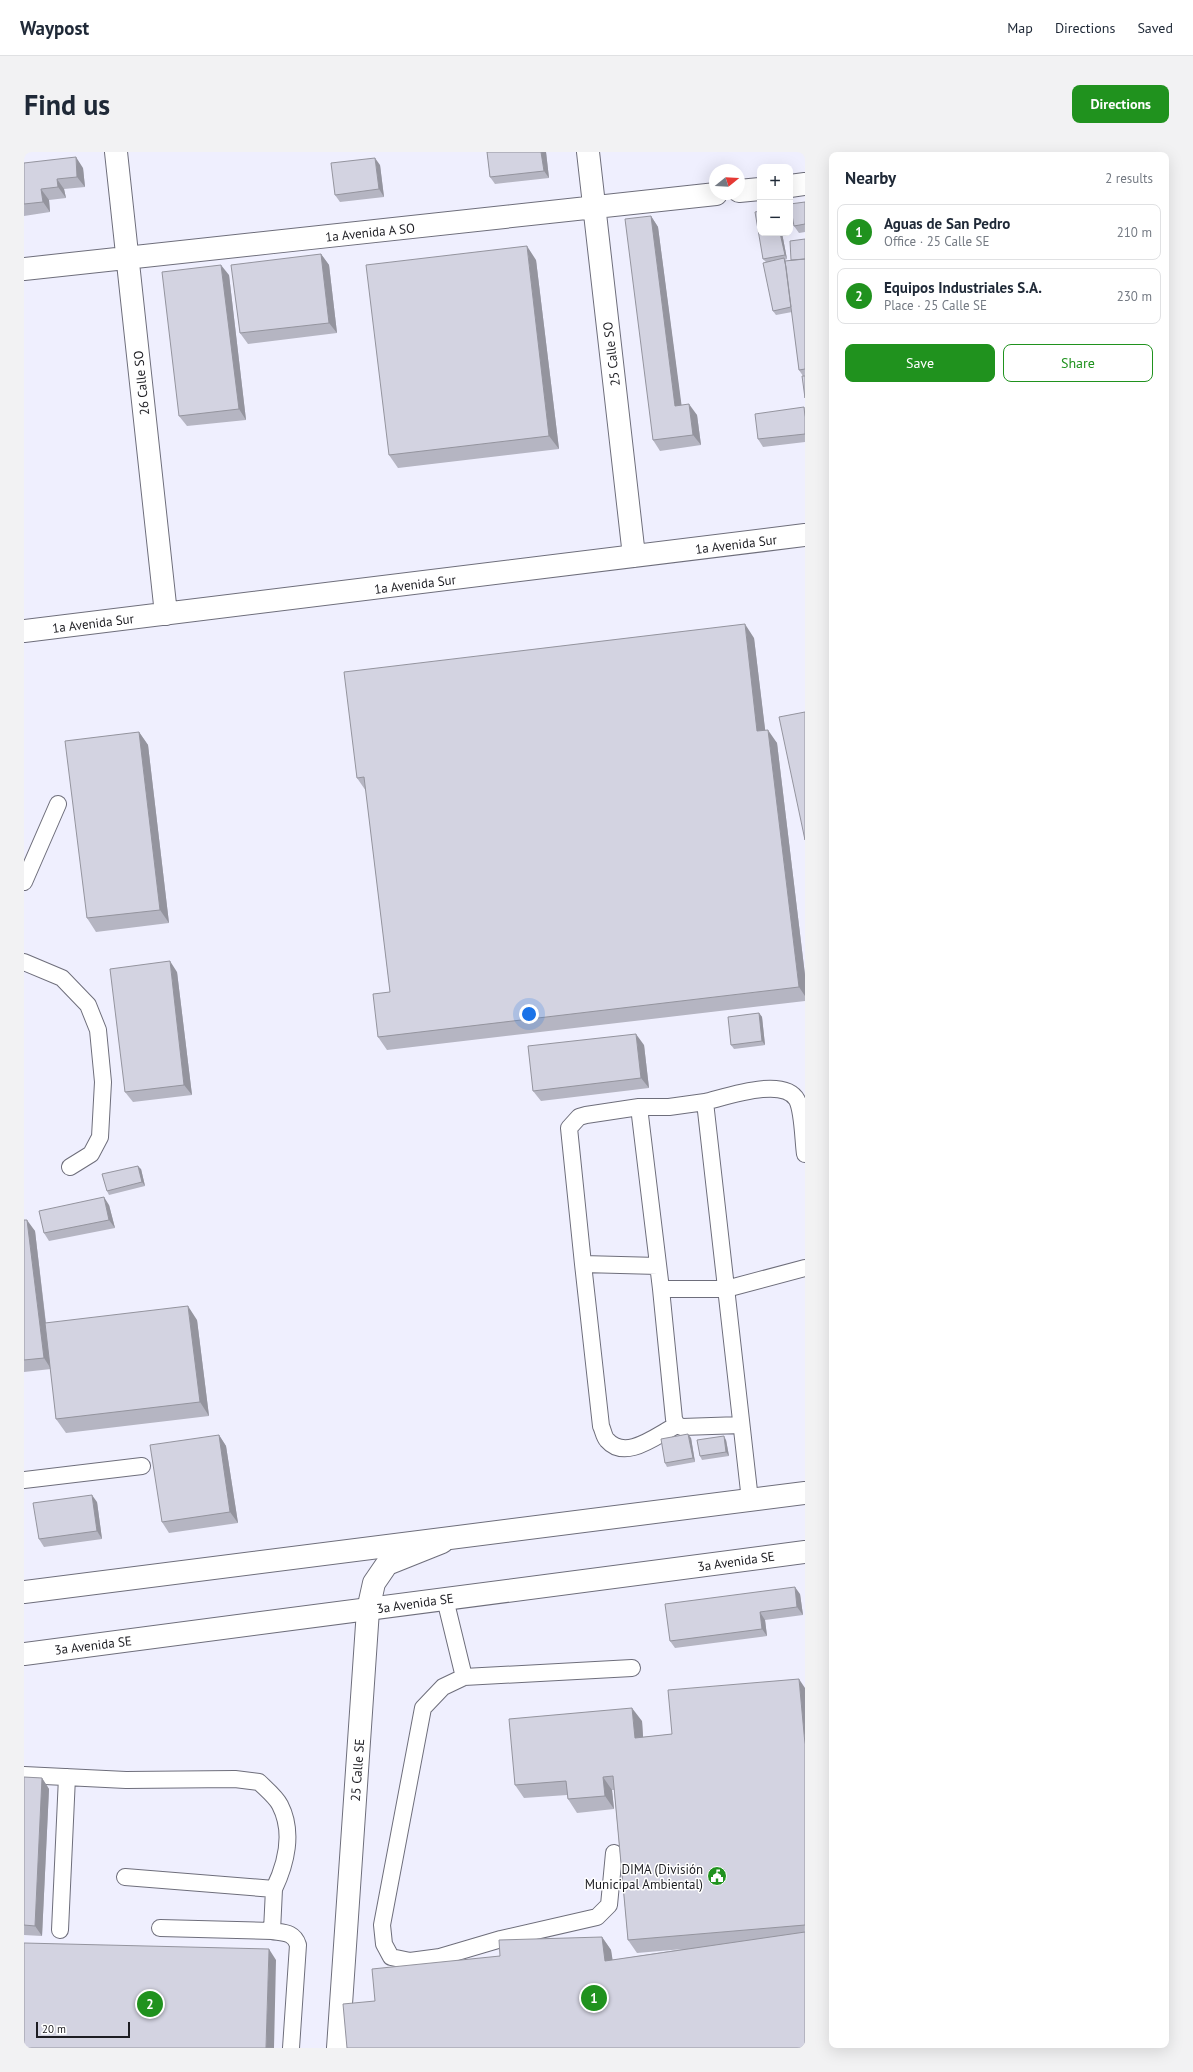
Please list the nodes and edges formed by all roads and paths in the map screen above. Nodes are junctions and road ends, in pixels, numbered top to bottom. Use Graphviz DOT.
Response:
graph roads {
  1 [pos="116,152"];
  2 [pos="588,152"];
  3 [pos="805,184"];
  4 [pos="793,186"];
  5 [pos="757,189"];
  6 [pos="745,191"];
  7 [pos="709,195"];
  8 [pos="594,208"];
  9 [pos="128,259"];
  10 [pos="24,269"];
  11 [pos="805,535"];
  12 [pos="634,556"];
  13 [pos="166,614"];
  14 [pos="24,631"];
  15 [pos="58,804"];
  16 [pos="24,882"];
  17 [pos="24,962"];
  18 [pos="705,1102"];
  19 [pos="639,1107"];
  20 [pos="805,1154"];
  21 [pos="70,1167"];
  22 [pos="583,1264"];
  23 [pos="658,1266"];
  24 [pos="805,1268"];
  25 [pos="661,1289"];
  26 [pos="726,1289"];
  27 [pos="677,1425"];
  28 [pos="741,1425"];
  29 [pos="142,1466"];
  30 [pos="24,1480"];
  31 [pos="805,1493"];
  32 [pos="750,1500"];
  33 [pos="449,1540"];
  34 [pos="805,1552"];
  35 [pos="24,1592"];
  36 [pos="445,1600"];
  37 [pos="368,1610"];
  38 [pos="24,1654"];
  39 [pos="632,1668"];
  40 [pos="464,1677"];
  41 [pos="24,1775"];
  42 [pos="67,1777"];
  43 [pos="614,1853"];
  44 [pos="125,1877"];
  45 [pos="274,1889"];
  46 [pos="160,1928"];
  47 [pos="60,1930"];
  48 [pos="272,1931"];
  49 [pos="291,2048"];
  50 [pos="338,2048"];
  1 -- 9 [label="street, 26 Calle SO"];
  2 -- 8 [label="street, 25 Calle SO"];
  3 -- 4 [label="street"];
  5 -- 6 [label="street"];
  7 -- 8 [label="street, 1a Avenida A SO"];
  8 -- 9 [label="street, 1a Avenida A SO"];
  8 -- 12 [label="street, 25 Calle SO"];
  9 -- 10 [label="street, 1a Avenida A SO"];
  9 -- 13 [label="street, 26 Calle SO"];
  11 -- 12 [label="street, 1a Avenida Sur"];
  12 -- 13 [label="street, 1a Avenida Sur"];
  13 -- 14 [label="street, 1a Avenida Sur"];
  15 -- 16 [label="lane"];
  17 -- 21 [label="lane"];
  18 -- 19 [label="lane"];
  18 -- 20 [label="lane"];
  18 -- 26 [label="lane"];
  19 -- 22 [label="lane"];
  19 -- 23 [label="lane"];
  22 -- 23 [label="lane"];
  22 -- 27 [label="lane"];
  23 -- 25 [label="lane"];
  24 -- 26 [label="lane"];
  25 -- 26 [label="lane"];
  25 -- 27 [label="lane"];
  26 -- 28 [label="lane"];
  27 -- 28 [label="lane"];
  28 -- 32 [label="lane"];
  29 -- 30 [label="lane"];
  31 -- 32 [label="street"];
  32 -- 33 [label="street"];
  33 -- 35 [label="street"];
  33 -- 37 [label="street, 25 Calle SE"];
  34 -- 36 [label="street, 3a Avenida SE"];
  36 -- 37 [label="street, 3a Avenida SE"];
  36 -- 40 [label="lane"];
  37 -- 38 [label="street, 3a Avenida SE"];
  37 -- 50 [label="street, 25 Calle SE"];
  39 -- 40 [label="lane"];
  40 -- 43 [label="lane"];
  41 -- 42 [label="lane"];
  42 -- 45 [label="lane"];
  42 -- 47 [label="lane"];
  44 -- 45 [label="lane"];
  45 -- 48 [label="lane"];
  46 -- 48 [label="lane"];
  48 -- 49 [label="lane"];
}
